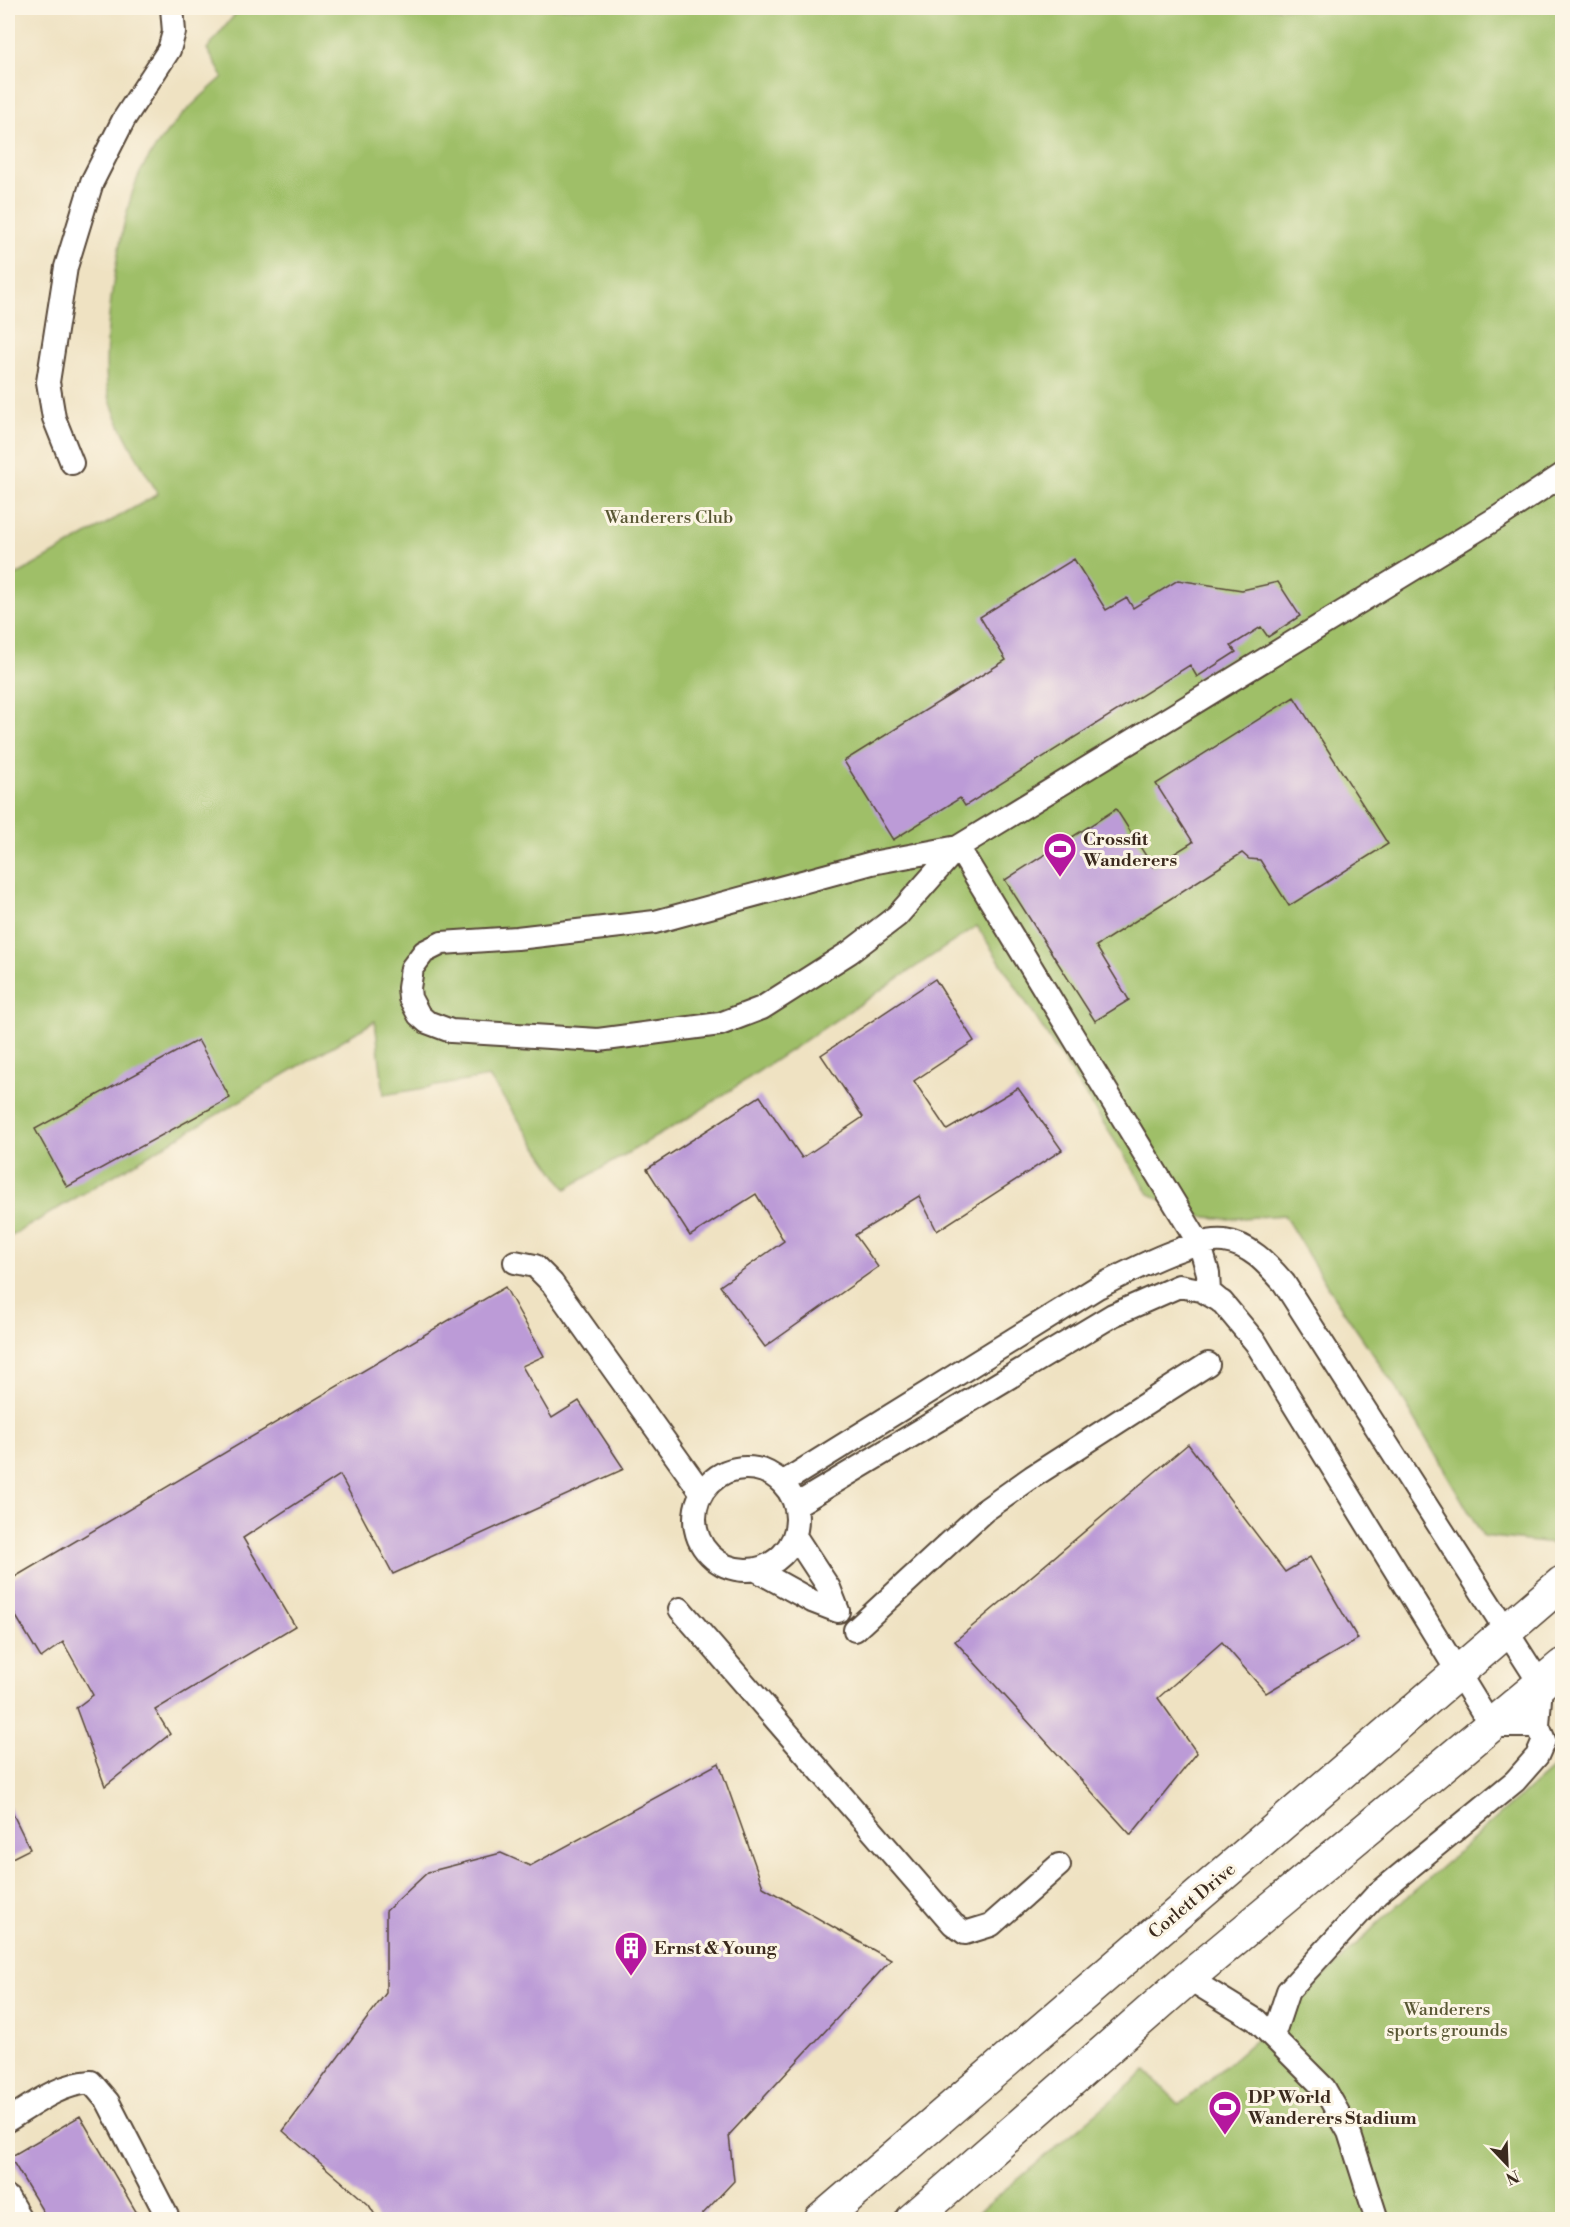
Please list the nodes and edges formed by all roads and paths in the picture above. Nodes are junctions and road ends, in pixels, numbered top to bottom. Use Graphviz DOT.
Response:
graph roads {
  1 [pos="172,8"];
  2 [pos="72,463"];
  3 [pos="1563,475"];
  4 [pos="958,847"];
  5 [pos="1200,1245"];
  6 [pos="515,1262"];
  7 [pos="1222,1302"];
  8 [pos="1208,1364"];
  9 [pos="782,1483"];
  10 [pos="702,1493"];
  11 [pos="796,1505"];
  12 [pos="795,1536"];
  13 [pos="756,1570"];
  14 [pos="1563,1583"];
  15 [pos="680,1609"];
  16 [pos="855,1630"];
  17 [pos="1506,1632"];
  18 [pos="1458,1675"];
  19 [pos="1552,1675"];
  20 [pos="1491,1726"];
  21 [pos="1538,1726"];
  22 [pos="1059,1865"];
  23 [pos="1188,1978"];
  24 [pos="1273,2036"];
  25 [pos="8,2120"];
  26 [pos="8,2198"];
  27 [pos="21,2220"];
  28 [pos="170,2220"];
  29 [pos="821,2220"];
  30 [pos="912,2220"];
  31 [pos="1377,2220"];
  1 -- 2 [label="lane"];
  3 -- 4 [label="lane"];
  4 -- 4 [label="lane"];
  4 -- 5 [label="lane"];
  5 -- 7 [label="lane"];
  5 -- 9 [label="lane"];
  5 -- 17 [label="lane"];
  6 -- 10 [label="lane"];
  7 -- 11 [label="lane"];
  7 -- 18 [label="lane"];
  8 -- 16 [label="lane"];
  9 -- 10 [label="lane"];
  9 -- 11 [label="lane"];
  10 -- 13 [label="lane"];
  11 -- 12 [label="lane"];
  12 -- 13 [label="lane"];
  12 -- 13 [label="lane"];
  14 -- 17 [label="main road, Corlett Drive"];
  15 -- 22 [label="lane"];
  17 -- 18 [label="main road, Corlett Drive"];
  17 -- 19 [label="lane"];
  18 -- 20 [label="lane"];
  18 -- 29 [label="main road, Corlett Drive"];
  19 -- 20 [label="main road"];
  19 -- 21 [label="lane"];
  20 -- 21 [label="lane"];
  20 -- 23 [label="main road"];
  21 -- 24 [label="lane"];
  23 -- 24 [label="lane"];
  23 -- 30 [label="main road"];
  24 -- 31 [label="lane"];
  25 -- 28 [label="lane"];
  26 -- 27 [label="lane"];
}
